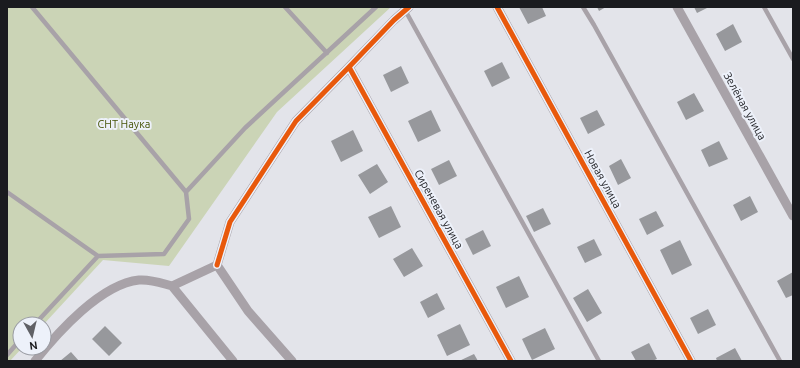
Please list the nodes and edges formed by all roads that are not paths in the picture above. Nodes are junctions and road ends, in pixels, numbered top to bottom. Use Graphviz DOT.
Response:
graph roads {
  1 [pos="32,7"];
  2 [pos="285,7"];
  3 [pos="376,7"];
  4 [pos="497,7"];
  5 [pos="583,7"];
  6 [pos="677,7"];
  7 [pos="764,7"];
  8 [pos="407,9"];
  9 [pos="326,53"];
  10 [pos="793,59"];
  11 [pos="349,68"];
  12 [pos="7,192"];
  13 [pos="186,192"];
  14 [pos="793,216"];
  15 [pos="98,256"];
  16 [pos="217,265"];
  17 [pos="172,286"];
  18 [pos="42,316"];
  19 [pos="230,360"];
  20 [pos="35,361"];
  21 [pos="292,361"];
  22 [pos="511,361"];
  23 [pos="599,361"];
  24 [pos="691,361"];
  25 [pos="780,361"];
  1 -- 13 [label="lane"];
  2 -- 9 [label="lane"];
  3 -- 9 [label="lane"];
  4 -- 24 [label="street, Новая улица"];
  5 -- 25 [label="lane"];
  6 -- 14 [label="street, Зелёная улица"];
  7 -- 10 [label="lane"];
  8 -- 11 [label="street"];
  8 -- 23 [label="lane"];
  9 -- 13 [label="lane"];
  11 -- 16 [label="street"];
  11 -- 22 [label="street, Сиреневая улица"];
  12 -- 15 [label="lane"];
  13 -- 15 [label="lane"];
  15 -- 18 [label="lane"];
  16 -- 17 [label="street"];
  16 -- 21 [label="street"];
  17 -- 19 [label="street"];
  17 -- 20 [label="street"];
}
